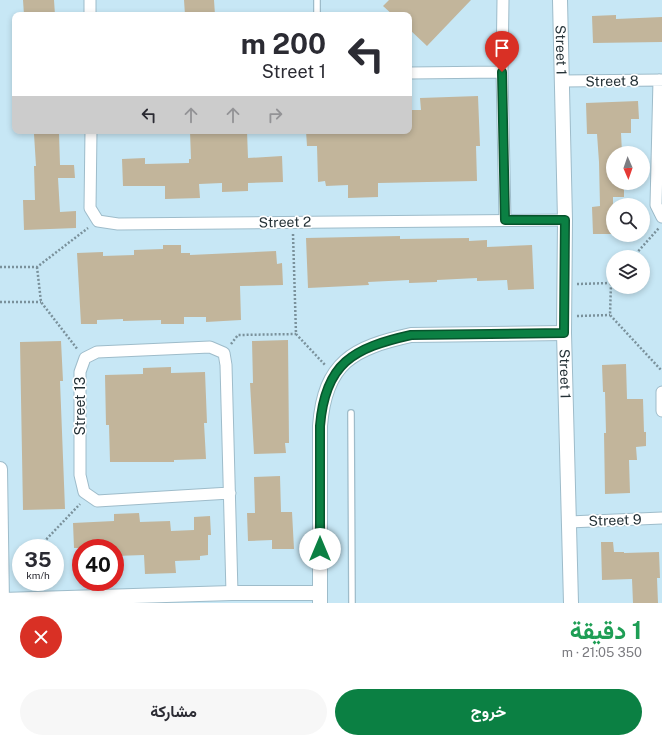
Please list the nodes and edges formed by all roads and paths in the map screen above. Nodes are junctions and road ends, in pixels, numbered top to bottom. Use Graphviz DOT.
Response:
graph roads {
  1 [pos="90,0"];
  2 [pos="317,0"];
  3 [pos="504,0"];
  4 [pos="560,0"];
  5 [pos="90,12"];
  6 [pos="317,12"];
  7 [pos="502,72"];
  8 [pos="412,74"];
  9 [pos="660,80"];
  10 [pos="563,81"];
  11 [pos="91,134"];
  12 [pos="662,217"];
  13 [pos="505,220"];
  14 [pos="565,220"];
  15 [pos="98,221"];
  16 [pos="293,222"];
  17 [pos="662,224"];
  18 [pos="639,250"];
  19 [pos="0,267"];
  20 [pos="37,267"];
  21 [pos="606,282"];
  22 [pos="564,285"];
  23 [pos="611,294"];
  24 [pos="0,302"];
  25 [pos="41,302"];
  26 [pos="610,315"];
  27 [pos="564,317"];
  28 [pos="564,333"];
  29 [pos="296,334"];
  30 [pos="224,353"];
  31 [pos="85,358"];
  32 [pos="662,371"];
  33 [pos="334,374"];
  34 [pos="662,392"];
  35 [pos="662,411"];
  36 [pos="351,413"];
  37 [pos="0,469"];
  38 [pos="230,493"];
  39 [pos="88,495"];
  40 [pos="662,518"];
  41 [pos="569,522"];
  42 [pos="46,539"];
  43 [pos="232,593"];
  44 [pos="320,598"];
  45 [pos="84,600"];
  46 [pos="2,601"];
  47 [pos="352,603"];
  48 [pos="571,603"];
  1 -- 5 [label="street"];
  2 -- 6 [label="lane"];
  3 -- 7 [label="street"];
  4 -- 10 [label="street, Street 1"];
  7 -- 8 [label="street"];
  7 -- 13 [label="street"];
  9 -- 10 [label="street, Street 8"];
  9 -- 12 [label="street"];
  10 -- 14 [label="street, Street 1"];
  11 -- 15 [label="street"];
  13 -- 14 [label="street, Street 2"];
  13 -- 16 [label="street, Street 2"];
  14 -- 22 [label="street, Street 1"];
  15 -- 16 [label="street, Street 2"];
  15 -- 20 [label="path"];
  16 -- 29 [label="path"];
  17 -- 18 [label="path"];
  19 -- 20 [label="path"];
  20 -- 25 [label="path"];
  21 -- 22 [label="path"];
  22 -- 27 [label="street, Street 1"];
  23 -- 26 [label="path"];
  24 -- 25 [label="path"];
  25 -- 31 [label="path"];
  26 -- 27 [label="path"];
  26 -- 32 [label="path"];
  27 -- 28 [label="street, Street 1"];
  28 -- 33 [label="street"];
  28 -- 41 [label="street, Street 1"];
  29 -- 30 [label="path"];
  29 -- 33 [label="path"];
  30 -- 31 [label="street, Street 13"];
  30 -- 38 [label="street"];
  31 -- 39 [label="street, Street 13"];
  33 -- 44 [label="street"];
  34 -- 35 [label="street"];
  36 -- 47 [label="lane"];
  37 -- 46 [label="street"];
  38 -- 39 [label="street"];
  38 -- 43 [label="street"];
  39 -- 42 [label="path"];
  40 -- 41 [label="street, Street 9"];
  41 -- 48 [label="street, Street 1"];
  43 -- 44 [label="street"];
  43 -- 45 [label="street"];
  45 -- 46 [label="street"];
}
